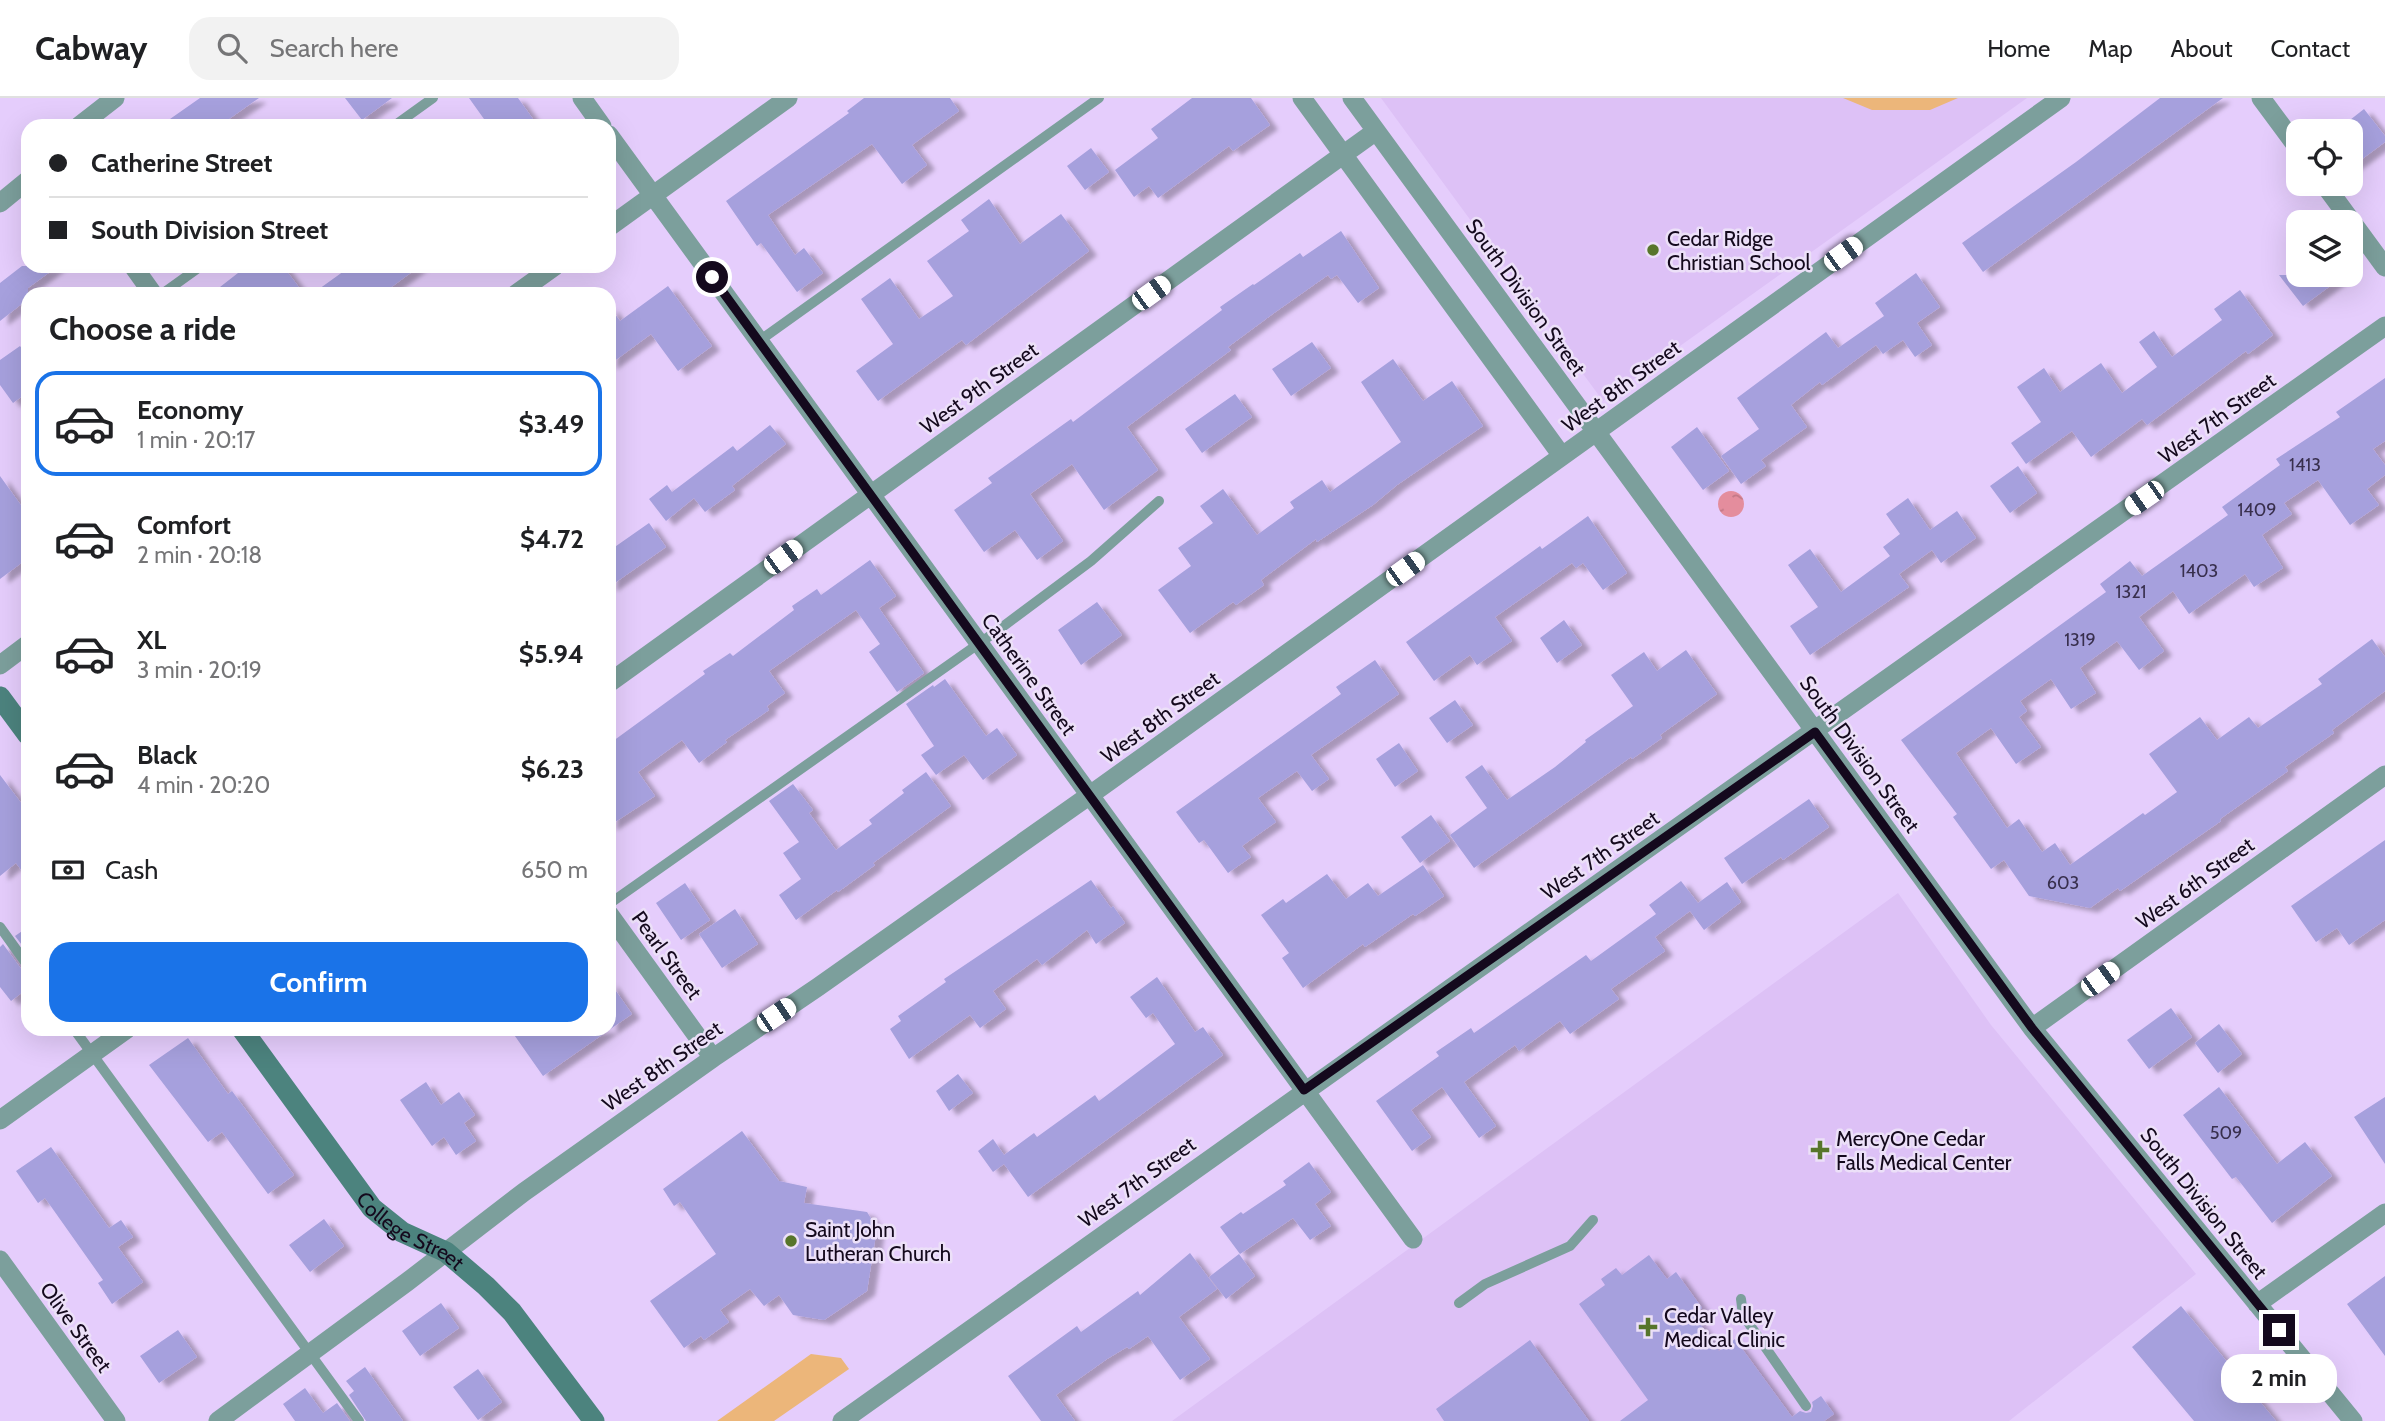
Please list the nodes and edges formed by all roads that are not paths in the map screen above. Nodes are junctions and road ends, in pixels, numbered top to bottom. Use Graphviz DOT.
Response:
graph roads {
  1 [pos="115,98"];
  2 [pos="433,98"];
  3 [pos="582,98"];
  4 [pos="788,98"];
  5 [pos="1099,98"];
  6 [pos="1301,98"];
  7 [pos="1352,98"];
  8 [pos="2061,98"];
  9 [pos="2261,98"];
  10 [pos="88,119"];
  11 [pos="404,119"];
  12 [pos="597,119"];
  13 [pos="1377,131"];
  14 [pos="2286,132"];
  15 [pos="616,145"];
  16 [pos="1343,155"];
  17 [pos="21,186"];
  18 [pos="653,195"];
  19 [pos="2333,196"];
  20 [pos="0,203"];
  21 [pos="616,222"];
  22 [pos="2385,267"];
  23 [pos="191,273"];
  24 [pos="545,273"];
  25 [pos="172,287"];
  26 [pos="526,287"];
  27 [pos="2385,326"];
  28 [pos="759,341"];
  29 [pos="1596,432"];
  30 [pos="1562,456"];
  31 [pos="871,494"];
  32 [pos="1159,501"];
  33 [pos="978,643"];
  34 [pos="21,650"];
  35 [pos="0,665"];
  36 [pos="616,677"];
  37 [pos="0,696"];
  38 [pos="21,725"];
  39 [pos="1815,732"];
  40 [pos="2385,775"];
  41 [pos="1090,795"];
  42 [pos="616,899"];
  43 [pos="616,924"];
  44 [pos="0,927"];
  45 [pos="21,956"];
  46 [pos="2032,1028"];
  47 [pos="79,1036"];
  48 [pos="117,1036"];
  49 [pos="247,1036"];
  50 [pos="92,1054"];
  51 [pos="713,1058"];
  52 [pos="1304,1090"];
  53 [pos="0,1120"];
  54 [pos="2385,1213"];
  55 [pos="1593,1220"];
  56 [pos="1413,1239"];
  57 [pos="446,1252"];
  58 [pos="0,1260"];
  59 [pos="1741,1299"];
  60 [pos="1459,1303"];
  61 [pos="2257,1304"];
  62 [pos="311,1355"];
  63 [pos="1806,1406"];
  64 [pos="116,1421"];
  65 [pos="218,1421"];
  66 [pos="359,1421"];
  67 [pos="594,1421"];
  68 [pos="842,1421"];
  69 [pos="2353,1421"];
  1 -- 10 [label="street"];
  2 -- 11 [label="lane"];
  3 -- 12 [label="street"];
  4 -- 18 [label="street"];
  5 -- 28 [label="lane"];
  6 -- 16 [label="street"];
  7 -- 13 [label="street, South Division Street"];
  8 -- 29 [label="street, West 8th Street"];
  9 -- 14 [label="street"];
  13 -- 16 [label="street, West 9th Street"];
  13 -- 29 [label="street, South Division Street"];
  15 -- 18 [label="street, Catherine Street"];
  16 -- 30 [label="street"];
  16 -- 31 [label="street, West 9th Street"];
  17 -- 20 [label="street"];
  18 -- 21 [label="street"];
  18 -- 28 [label="street, Catherine Street"];
  19 -- 22 [label="street"];
  23 -- 25 [label="lane"];
  24 -- 26 [label="street"];
  27 -- 39 [label="street, West 7th Street"];
  28 -- 31 [label="street, Catherine Street"];
  29 -- 30 [label="street, West 8th Street"];
  29 -- 39 [label="street, South Division Street"];
  30 -- 41 [label="street, West 8th Street"];
  31 -- 33 [label="street, Catherine Street"];
  31 -- 36 [label="street, West 9th Street"];
  32 -- 33 [label="lane"];
  33 -- 41 [label="street, Catherine Street"];
  33 -- 42 [label="lane"];
  34 -- 35 [label="street"];
  37 -- 38 [label="street"];
  39 -- 46 [label="street, South Division Street"];
  39 -- 52 [label="street, West 7th Street"];
  40 -- 46 [label="street, West 6th Street"];
  41 -- 51 [label="street, West 8th Street"];
  41 -- 52 [label="street, Catherine Street"];
  43 -- 51 [label="street, Pearl Street"];
  44 -- 45 [label="lane"];
  46 -- 61 [label="street, South Division Street"];
  47 -- 50 [label="lane"];
  48 -- 50 [label="street"];
  49 -- 57 [label="street, College Street"];
  50 -- 53 [label="street"];
  50 -- 62 [label="lane"];
  51 -- 57 [label="street, West 8th Street"];
  52 -- 56 [label="street, Catherine Street"];
  52 -- 68 [label="street, West 7th Street"];
  54 -- 61 [label="street"];
  55 -- 60 [label="lane"];
  57 -- 62 [label="street, West 8th Street"];
  57 -- 67 [label="street, College Street"];
  58 -- 64 [label="street, Olive Street"];
  59 -- 63 [label="lane"];
  61 -- 69 [label="street, South Division Street"];
  62 -- 65 [label="street, West 8th Street"];
  62 -- 66 [label="lane"];
}
